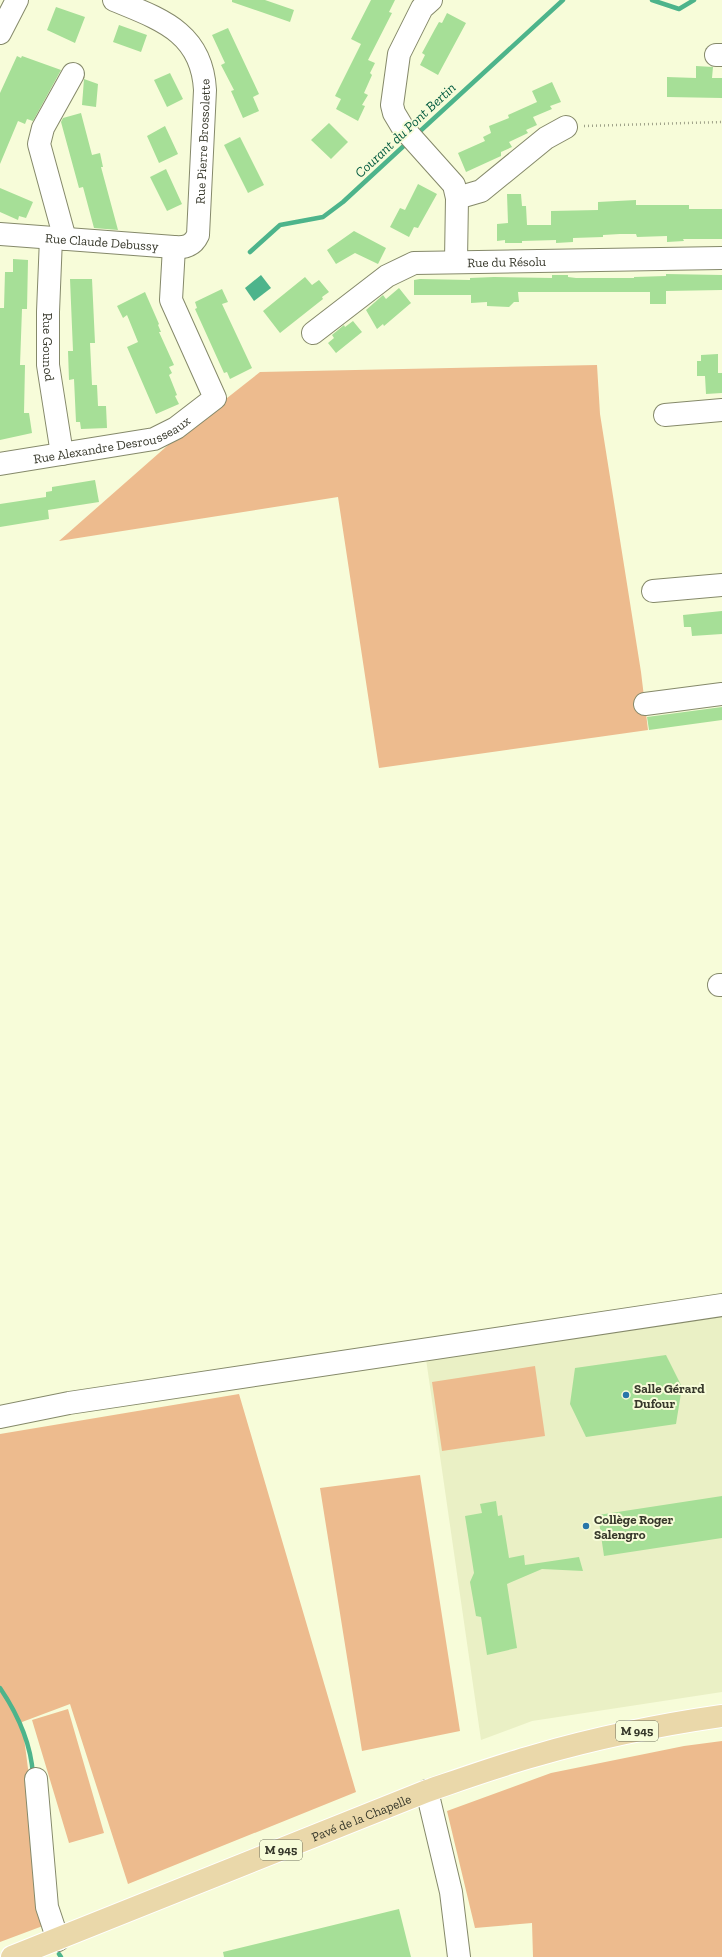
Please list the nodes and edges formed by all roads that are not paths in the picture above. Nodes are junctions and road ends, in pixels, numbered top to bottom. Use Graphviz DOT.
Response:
graph roads {
  1 [pos="17,0"];
  2 [pos="114,0"];
  3 [pos="431,0"];
  4 [pos="0,33"];
  5 [pos="73,74"];
  6 [pos="566,127"];
  7 [pos="457,198"];
  8 [pos="0,234"];
  9 [pos="198,235"];
  10 [pos="58,239"];
  11 [pos="174,247"];
  12 [pos="722,258"];
  13 [pos="456,261"];
  14 [pos="313,333"];
  15 [pos="722,410"];
  16 [pos="665,415"];
  17 [pos="62,454"];
  18 [pos="0,464"];
  19 [pos="722,585"];
  20 [pos="653,591"];
  21 [pos="722,694"];
  22 [pos="645,704"];
  23 [pos="722,1305"];
  24 [pos="0,1418"];
  25 [pos="722,1716"];
  26 [pos="36,1779"];
  27 [pos="427,1791"];
  28 [pos="58,1940"];
  29 [pos="12,1957"];
  30 [pos="459,1957"];
  1 -- 4 [label="street"];
  2 -- 9 [label="street, Rue Pierre Brossolette"];
  3 -- 7 [label="street"];
  5 -- 10 [label="street, Rue Gounod"];
  6 -- 7 [label="street"];
  7 -- 13 [label="street"];
  8 -- 10 [label="street, Rue Claude Debussy"];
  9 -- 11 [label="street, Rue Claude Debussy"];
  10 -- 11 [label="street, Rue Claude Debussy"];
  10 -- 17 [label="street, Rue Gounod"];
  11 -- 17 [label="street, Rue Alexandre Desrousseaux"];
  12 -- 13 [label="street, Rue du Résolu"];
  13 -- 14 [label="street, Rue du Résolu"];
  15 -- 16 [label="street"];
  17 -- 18 [label="street, Rue Alexandre Desrousseaux"];
  19 -- 20 [label="street"];
  21 -- 22 [label="street"];
  23 -- 24 [label="street"];
  25 -- 27 [label="main road, Pavé de la Chapelle / M 945"];
  26 -- 28 [label="street"];
  27 -- 28 [label="main road, Pavé de la Chapelle / M 945"];
  27 -- 30 [label="street"];
  28 -- 29 [label="main road, Pavé de la Chapelle / M 945"];
}
